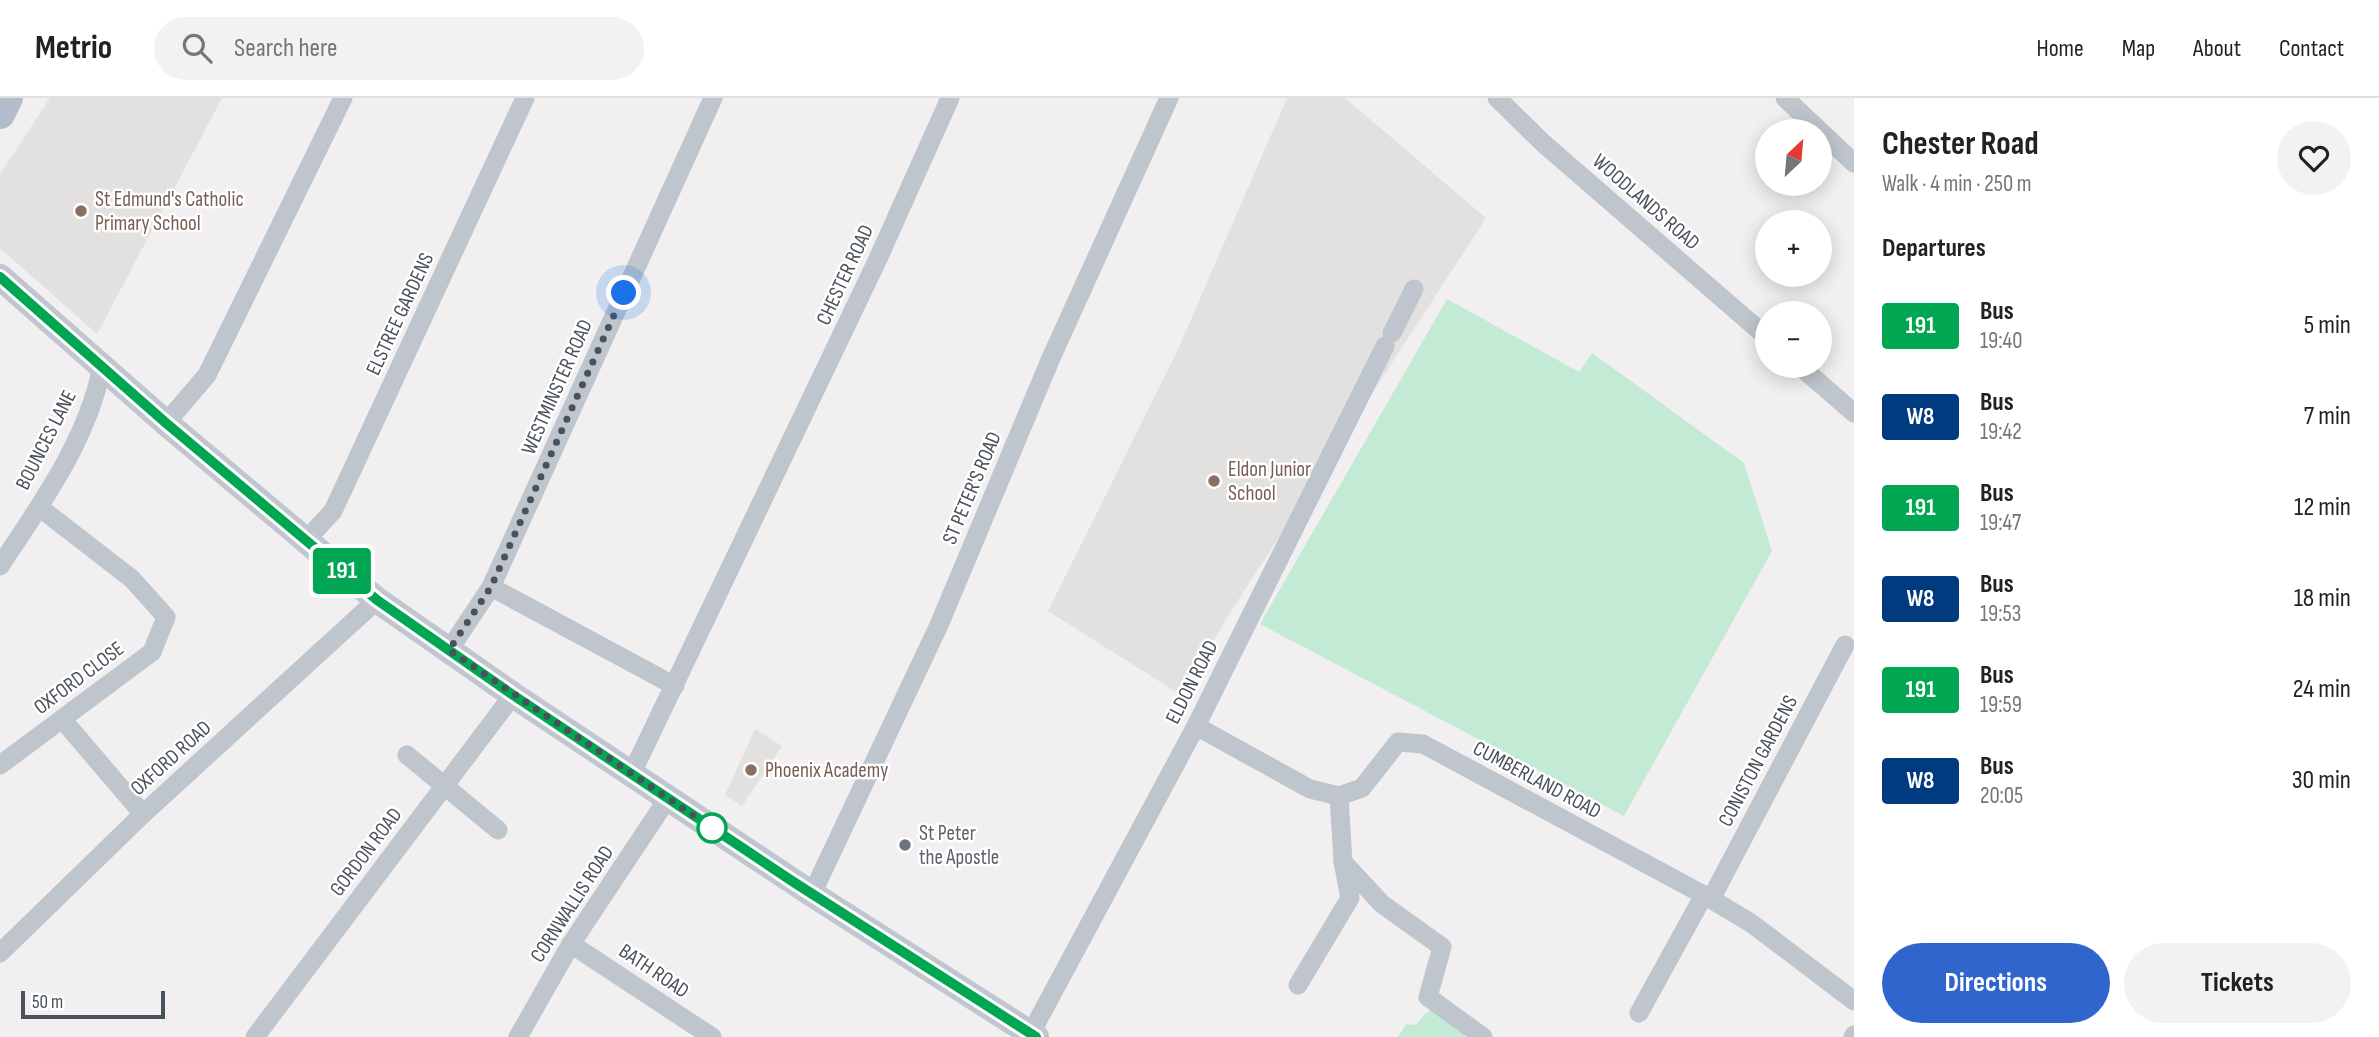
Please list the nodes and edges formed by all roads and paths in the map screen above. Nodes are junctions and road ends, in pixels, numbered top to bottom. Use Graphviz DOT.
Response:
graph roads {
  1 [pos="8,98"];
  2 [pos="343,98"];
  3 [pos="525,98"];
  4 [pos="713,98"];
  5 [pos="950,98"];
  6 [pos="1169,98"];
  7 [pos="1497,98"];
  8 [pos="1785,98"];
  9 [pos="0,114"];
  10 [pos="1854,163"];
  11 [pos="0,277"];
  12 [pos="1413,289"];
  13 [pos="1755,327"];
  14 [pos="102,367"];
  15 [pos="1814,378"];
  16 [pos="1854,413"];
  17 [pos="166,423"];
  18 [pos="39,507"];
  19 [pos="305,541"];
  20 [pos="0,566"];
  21 [pos="491,587"];
  22 [pos="377,600"];
  23 [pos="1845,645"];
  24 [pos="449,650"];
  25 [pos="676,686"];
  26 [pos="513,695"];
  27 [pos="62,719"];
  28 [pos="1196,726"];
  29 [pos="407,755"];
  30 [pos="0,765"];
  31 [pos="632,773"];
  32 [pos="446,785"];
  33 [pos="1339,796"];
  34 [pos="668,798"];
  35 [pos="143,814"];
  36 [pos="498,830"];
  37 [pos="1343,862"];
  38 [pos="812,894"];
  39 [pos="1707,897"];
  40 [pos="571,944"];
  41 [pos="0,953"];
  42 [pos="1298,985"];
  43 [pos="1854,1001"];
  44 [pos="1639,1013"];
  45 [pos="1033,1035"];
  46 [pos="255,1037"];
  47 [pos="518,1037"];
  48 [pos="712,1037"];
  49 [pos="1483,1037"];
  1 -- 9 [label="main road"];
  2 -- 17 [label="street"];
  3 -- 19 [label="street, ELSTREE GARDENS"];
  4 -- 21 [label="street, WESTMINSTER ROAD"];
  5 -- 25 [label="street, CHESTER ROAD"];
  6 -- 38 [label="street, ST PETER'S ROAD"];
  7 -- 13 [label="street, WOODLANDS ROAD"];
  8 -- 10 [label="street"];
  11 -- 14 [label="street"];
  12 -- 28 [label="street, ELDON ROAD"];
  14 -- 17 [label="street"];
  14 -- 18 [label="street, BOUNCES LANE"];
  15 -- 16 [label="street"];
  17 -- 19 [label="street"];
  18 -- 20 [label="street, BOUNCES LANE"];
  18 -- 27 [label="street, OXFORD CLOSE"];
  19 -- 22 [label="street"];
  21 -- 24 [label="street, WESTMINSTER ROAD"];
  21 -- 25 [label="street"];
  22 -- 24 [label="street"];
  22 -- 35 [label="street, OXFORD ROAD"];
  23 -- 39 [label="street, CONISTON GARDENS"];
  24 -- 26 [label="street"];
  25 -- 31 [label="street, CHESTER ROAD"];
  26 -- 31 [label="street"];
  26 -- 32 [label="street, GORDON ROAD"];
  27 -- 30 [label="street, OXFORD CLOSE"];
  27 -- 35 [label="street"];
  28 -- 33 [label="street"];
  28 -- 45 [label="street, ELDON ROAD"];
  29 -- 32 [label="street"];
  31 -- 34 [label="street"];
  32 -- 36 [label="street"];
  32 -- 46 [label="street, GORDON ROAD"];
  33 -- 37 [label="street"];
  33 -- 39 [label="street, CUMBERLAND ROAD"];
  34 -- 38 [label="street"];
  34 -- 40 [label="street, CORNWALLIS ROAD"];
  35 -- 41 [label="street, OXFORD ROAD"];
  37 -- 42 [label="street"];
  37 -- 49 [label="street"];
  38 -- 45 [label="street"];
  39 -- 43 [label="street, CUMBERLAND ROAD"];
  39 -- 44 [label="street, CONISTON GARDENS"];
  40 -- 47 [label="street, CORNWALLIS ROAD"];
  40 -- 48 [label="street, BATH ROAD"];
}
